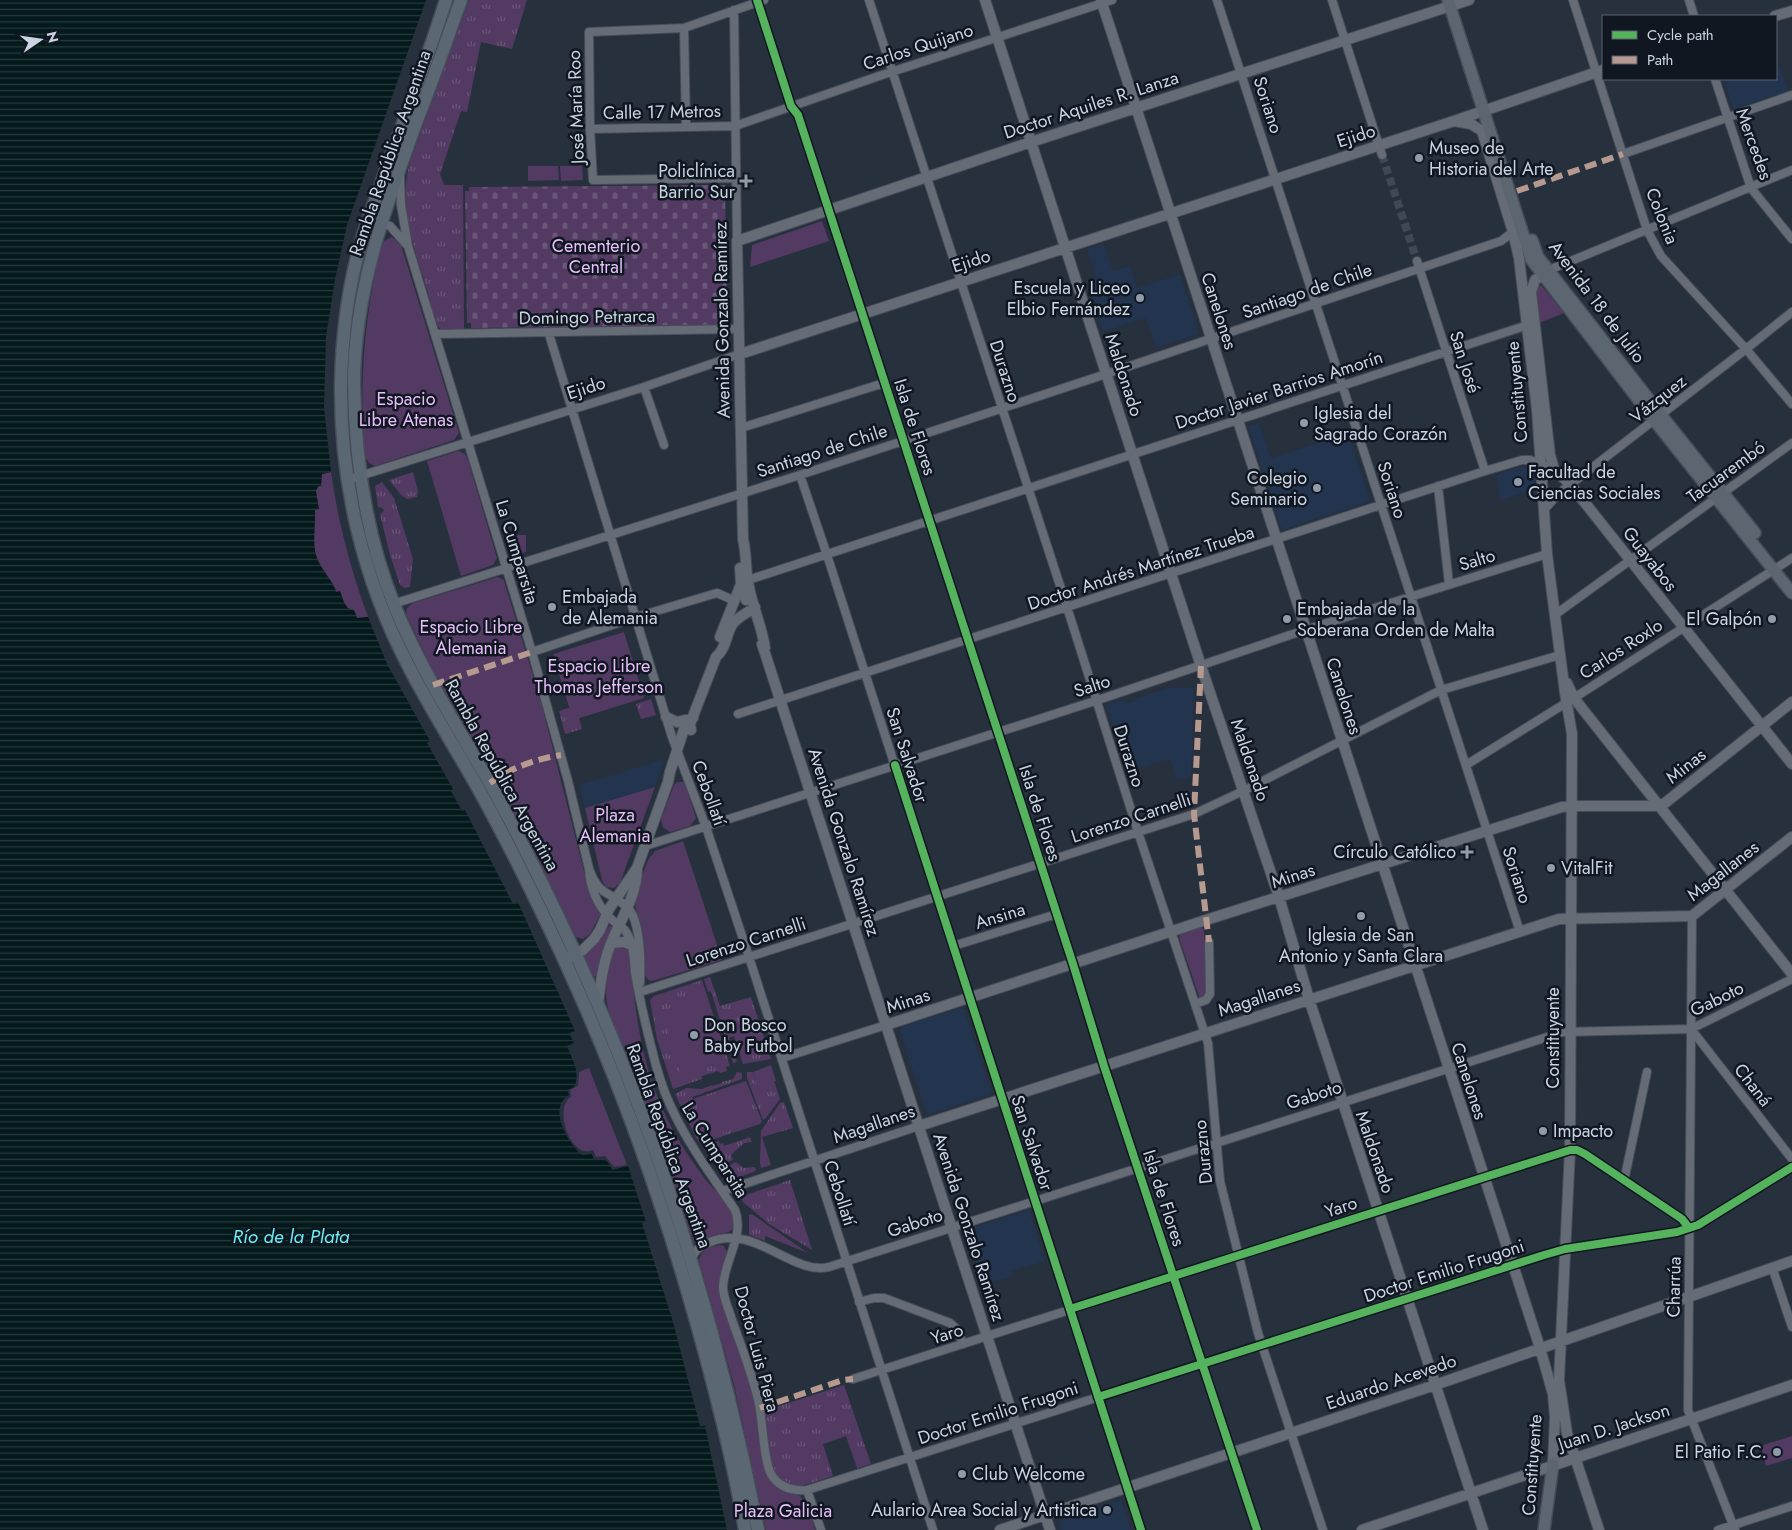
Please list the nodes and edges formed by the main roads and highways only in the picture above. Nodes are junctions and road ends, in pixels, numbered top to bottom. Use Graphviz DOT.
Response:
graph roads {
  1 [pos="446,0"];
  2 [pos="461,0"];
  3 [pos="1453,2"];
  4 [pos="1488,109"];
  5 [pos="1546,272"];
  6 [pos="1777,567"];
  7 [pos="1792,581"];
  8 [pos="1792,593"];
  9 [pos="570,957"];
  10 [pos="1553,1464"];
  11 [pos="745,1530"];
  12 [pos="758,1530"];
  13 [pos="1544,1530"];
  1 -- 9 [label="main road, Rambla República Argentina"];
  2 -- 9 [label="main road, Rambla República Argentina"];
  3 -- 4 [label="main road, Avenida 18 de Julio"];
  4 -- 5 [label="main road, Avenida 18 de Julio"];
  4 -- 5 [label="main road, Avenida 18 de Julio"];
  5 -- 6 [label="main road, Avenida 18 de Julio"];
  6 -- 7 [label="main road, Avenida 18 de Julio"];
  6 -- 8 [label="main road, Avenida 18 de Julio"];
  9 -- 11 [label="main road, Rambla República Argentina"];
  9 -- 12 [label="main road, Rambla República Argentina"];
  10 -- 13 [label="main road, Constituyente"];
}
